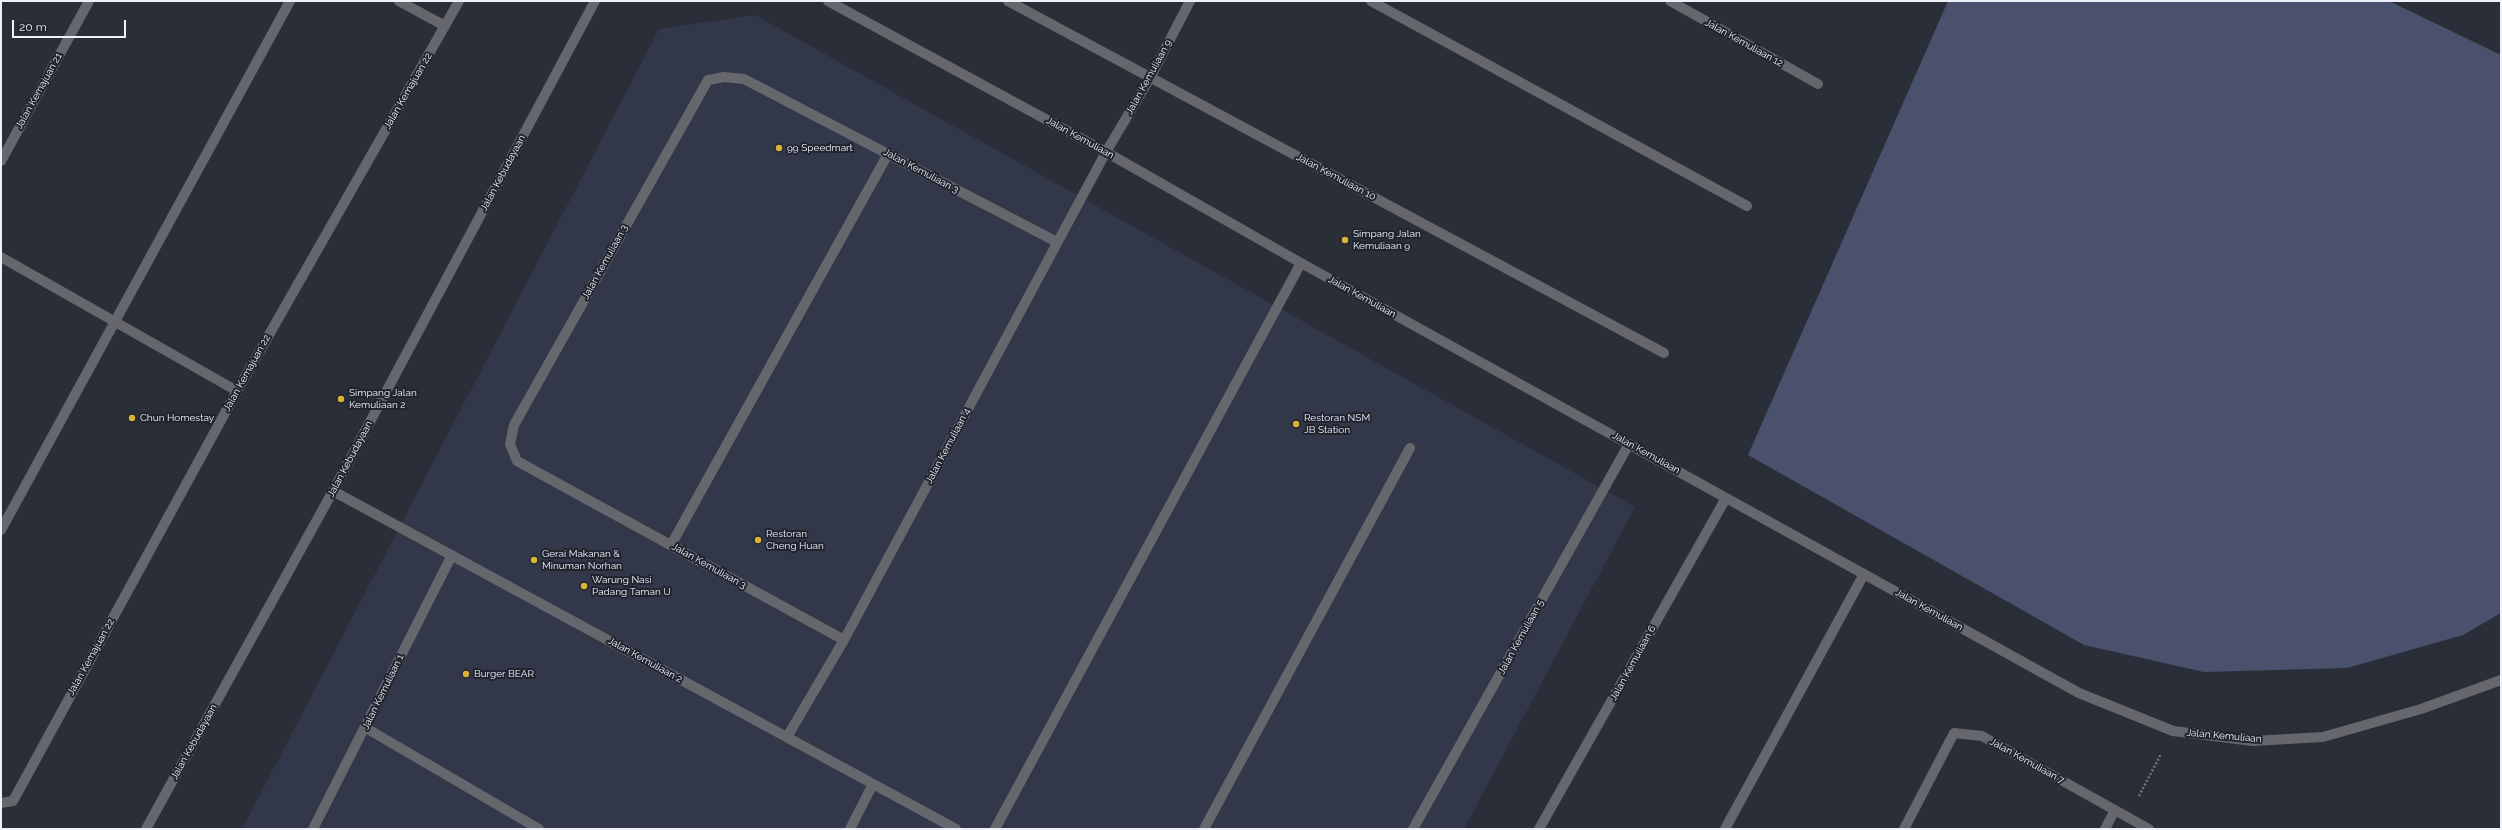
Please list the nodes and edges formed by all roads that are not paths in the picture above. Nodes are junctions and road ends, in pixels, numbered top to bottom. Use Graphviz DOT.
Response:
graph roads {
  1 [pos="89,1"];
  2 [pos="290,1"];
  3 [pos="399,1"];
  4 [pos="459,1"];
  5 [pos="595,1"];
  6 [pos="828,1"];
  7 [pos="1008,1"];
  8 [pos="1190,1"];
  9 [pos="1371,1"];
  10 [pos="1670,1"];
  11 [pos="445,26"];
  12 [pos="1150,78"];
  13 [pos="1818,84"];
  14 [pos="1106,152"];
  15 [pos="888,154"];
  16 [pos="1,161"];
  17 [pos="1747,206"];
  18 [pos="1057,242"];
  19 [pos="1,257"];
  20 [pos="1301,264"];
  21 [pos="116,322"];
  22 [pos="1664,352"];
  23 [pos="237,391"];
  24 [pos="1629,444"];
  25 [pos="1410,448"];
  26 [pos="333,491"];
  27 [pos="1726,498"];
  28 [pos="1,530"];
  29 [pos="671,546"];
  30 [pos="452,555"];
  31 [pos="1864,574"];
  32 [pos="844,640"];
  33 [pos="2501,680"];
  34 [pos="366,728"];
  35 [pos="787,737"];
  36 [pos="873,784"];
  37 [pos="1,803"];
  38 [pos="2115,810"];
  39 [pos="146,829"];
  40 [pos="313,829"];
  41 [pos="539,829"];
  42 [pos="850,829"];
  43 [pos="956,829"];
  44 [pos="995,829"];
  45 [pos="1204,829"];
  46 [pos="1413,829"];
  47 [pos="1539,829"];
  48 [pos="1725,829"];
  49 [pos="1904,829"];
  50 [pos="2105,829"];
  51 [pos="2149,829"];
  1 -- 16 [label="street, Jalan Kemajuan 21"];
  2 -- 21 [label="street"];
  3 -- 11 [label="street"];
  4 -- 11 [label="street, Jalan Kemajuan 22"];
  5 -- 26 [label="street, Jalan Kebudayaan"];
  6 -- 14 [label="street, Jalan Kemuliaan"];
  7 -- 12 [label="street, Jalan Kemuliaan 10"];
  8 -- 12 [label="street, Jalan Kemuliaan 9"];
  9 -- 17 [label="street"];
  10 -- 13 [label="street, Jalan Kemuliaan 12"];
  11 -- 23 [label="street, Jalan Kemajuan 22"];
  12 -- 14 [label="street, Jalan Kemuliaan 9"];
  12 -- 22 [label="street, Jalan Kemuliaan 10"];
  14 -- 18 [label="street, Jalan Kemuliaan 4"];
  14 -- 20 [label="street, Jalan Kemuliaan"];
  15 -- 18 [label="street, Jalan Kemuliaan 3"];
  15 -- 29 [label="street"];
  15 -- 29 [label="street, Jalan Kemuliaan 3"];
  18 -- 32 [label="street, Jalan Kemuliaan 4"];
  19 -- 21 [label="street"];
  20 -- 24 [label="street, Jalan Kemuliaan"];
  20 -- 44 [label="street"];
  21 -- 23 [label="street"];
  21 -- 28 [label="street"];
  23 -- 37 [label="street, Jalan Kemajuan 22"];
  24 -- 27 [label="street, Jalan Kemuliaan"];
  24 -- 46 [label="street, Jalan Kemuliaan 5"];
  25 -- 45 [label="street"];
  26 -- 30 [label="street, Jalan Kemuliaan 2"];
  26 -- 39 [label="street, Jalan Kebudayaan"];
  27 -- 31 [label="street, Jalan Kemuliaan"];
  27 -- 47 [label="street, Jalan Kemuliaan 6"];
  29 -- 32 [label="street, Jalan Kemuliaan 3"];
  30 -- 34 [label="street, Jalan Kemuliaan 1"];
  30 -- 35 [label="street, Jalan Kemuliaan 2"];
  31 -- 33 [label="street, Jalan Kemuliaan"];
  31 -- 48 [label="street"];
  32 -- 35 [label="street, Jalan Kemuliaan 4"];
  34 -- 40 [label="street, Jalan Kemuliaan 1"];
  34 -- 41 [label="street"];
  35 -- 36 [label="street, Jalan Kemuliaan 2"];
  36 -- 42 [label="street"];
  36 -- 43 [label="street, Jalan Kemuliaan 2"];
  38 -- 49 [label="street, Jalan Kemuliaan 7"];
  38 -- 50 [label="street"];
  38 -- 51 [label="street, Jalan Kemuliaan 7"];
}
